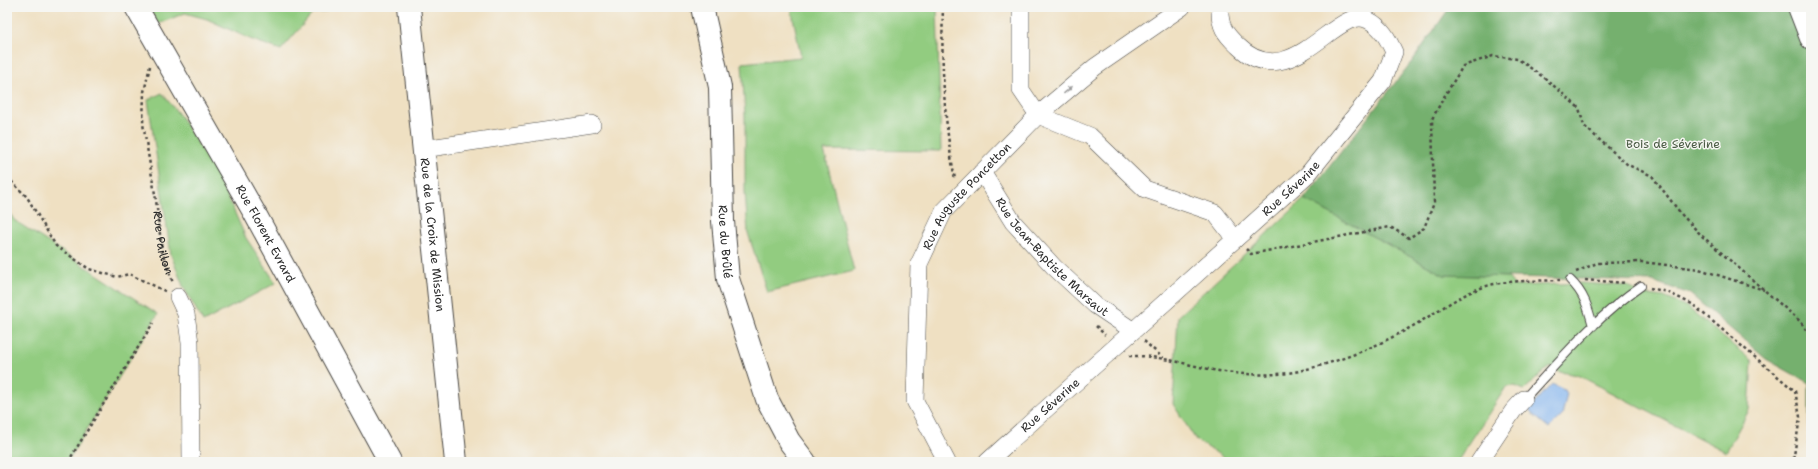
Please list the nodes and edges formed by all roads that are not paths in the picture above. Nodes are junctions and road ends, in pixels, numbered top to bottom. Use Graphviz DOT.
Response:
graph roads {
  1 [pos="136,7"];
  2 [pos="409,7"];
  3 [pos="702,7"];
  4 [pos="1021,7"];
  5 [pos="1182,7"];
  6 [pos="1220,7"];
  7 [pos="1799,7"];
  8 [pos="1811,38"];
  9 [pos="1038,115"];
  10 [pos="592,124"];
  11 [pos="423,149"];
  12 [pos="982,172"];
  13 [pos="1235,239"];
  14 [pos="1568,278"];
  15 [pos="1641,286"];
  16 [pos="178,297"];
  17 [pos="1593,326"];
  18 [pos="1132,330"];
  19 [pos="1524,399"];
  20 [pos="191,462"];
  21 [pos="390,462"];
  22 [pos="456,462"];
  23 [pos="805,462"];
  24 [pos="947,462"];
  25 [pos="988,462"];
  26 [pos="1479,462"];
  1 -- 21 [label="street, Rue Florent Evrard"];
  2 -- 11 [label="street, Rue de la Croix de Mission"];
  3 -- 23 [label="street, Rue du Brûlé"];
  4 -- 9 [label="street"];
  9 -- 5 [label="street, Rue Auguste Poncetton, one-way"];
  6 -- 13 [label="street, Rue Séverine"];
  7 -- 8 [label="street"];
  9 -- 12 [label="street, Rue Auguste Poncetton"];
  9 -- 13 [label="street"];
  10 -- 11 [label="street"];
  11 -- 22 [label="street, Rue de la Croix de Mission"];
  12 -- 18 [label="street, Rue Jean-Baptiste Marsaut"];
  12 -- 24 [label="street, Rue Auguste Poncetton"];
  13 -- 18 [label="street, Rue Séverine"];
  14 -- 17 [label="lane"];
  15 -- 17 [label="lane"];
  16 -- 20 [label="street"];
  17 -- 19 [label="lane"];
  18 -- 25 [label="street, Rue Séverine"];
  19 -- 26 [label="street"];
}
